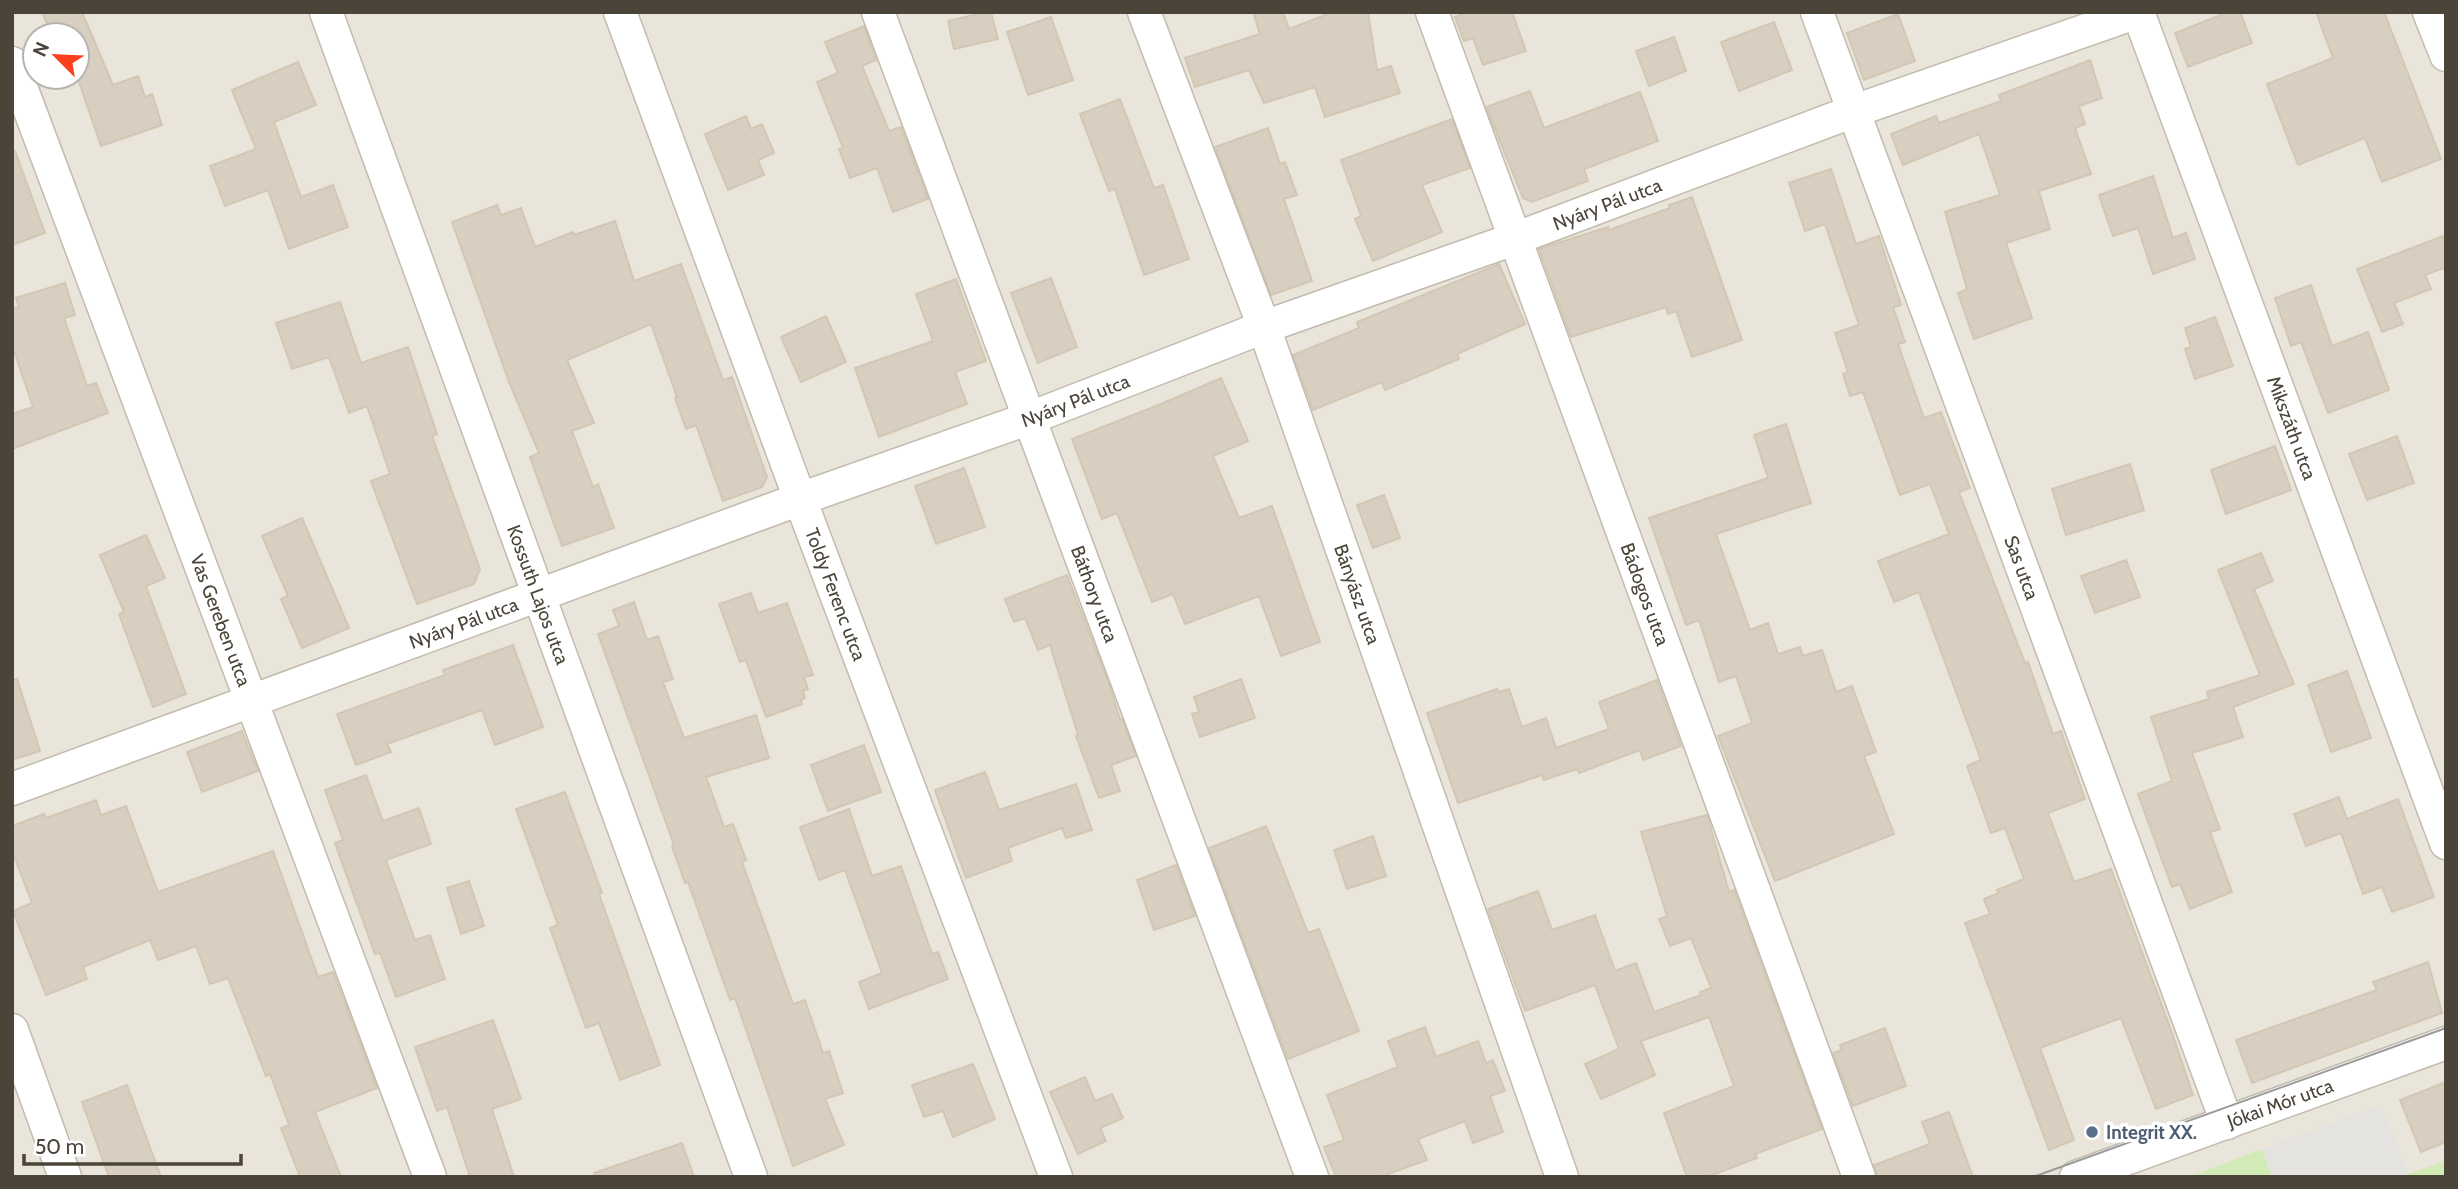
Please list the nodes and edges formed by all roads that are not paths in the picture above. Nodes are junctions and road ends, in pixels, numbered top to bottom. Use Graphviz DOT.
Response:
graph roads {
  1 [pos="326,12"];
  2 [pos="620,12"];
  3 [pos="878,12"];
  4 [pos="1144,12"];
  5 [pos="1432,12"];
  6 [pos="1817,12"];
  7 [pos="2138,12"];
  8 [pos="2429,12"];
  9 [pos="2446,55"];
  10 [pos="12,63"];
  11 [pos="1854,111"];
  12 [pos="1514,239"];
  13 [pos="1264,327"];
  14 [pos="1030,418"];
  15 [pos="800,499"];
  16 [pos="539,594"];
  17 [pos="251,700"];
  18 [pos="12,789"];
  19 [pos="2446,843"];
  20 [pos="12,1030"];
  21 [pos="2446,1043"];
  22 [pos="2227,1123"];
  23 [pos="65,1177"];
  24 [pos="430,1177"];
  25 [pos="751,1177"];
  26 [pos="1056,1177"];
  27 [pos="1312,1177"];
  28 [pos="1562,1177"];
  29 [pos="1858,1177"];
  30 [pos="2076,1177"];
  1 -- 16 [label="street, Kossuth Lajos utca"];
  2 -- 15 [label="street, Toldy Ferenc utca"];
  3 -- 14 [label="street, Báthory utca"];
  4 -- 13 [label="street, Bányász utca"];
  5 -- 12 [label="street, Bádogos utca"];
  6 -- 11 [label="street, Sas utca"];
  7 -- 11 [label="street, Nyáry Pál utca"];
  7 -- 19 [label="street, Mikszáth utca"];
  8 -- 9 [label="street"];
  10 -- 17 [label="street, Vas Gereben utca"];
  11 -- 12 [label="street, Nyáry Pál utca"];
  11 -- 22 [label="street, Sas utca"];
  12 -- 13 [label="street, Nyáry Pál utca"];
  12 -- 29 [label="street, Bádogos utca"];
  13 -- 14 [label="street, Nyáry Pál utca"];
  13 -- 28 [label="street, Bányász utca"];
  14 -- 15 [label="street, Nyáry Pál utca"];
  14 -- 27 [label="street, Báthory utca"];
  15 -- 16 [label="street, Nyáry Pál utca"];
  15 -- 26 [label="street, Toldy Ferenc utca"];
  16 -- 17 [label="street, Nyáry Pál utca"];
  16 -- 25 [label="street, Kossuth Lajos utca"];
  17 -- 18 [label="street, Nyáry Pál utca"];
  17 -- 24 [label="street, Vas Gereben utca"];
  20 -- 23 [label="street"];
  21 -- 22 [label="street, Jókai Mór utca"];
  22 -- 30 [label="street, Jókai Mór utca"];
}
